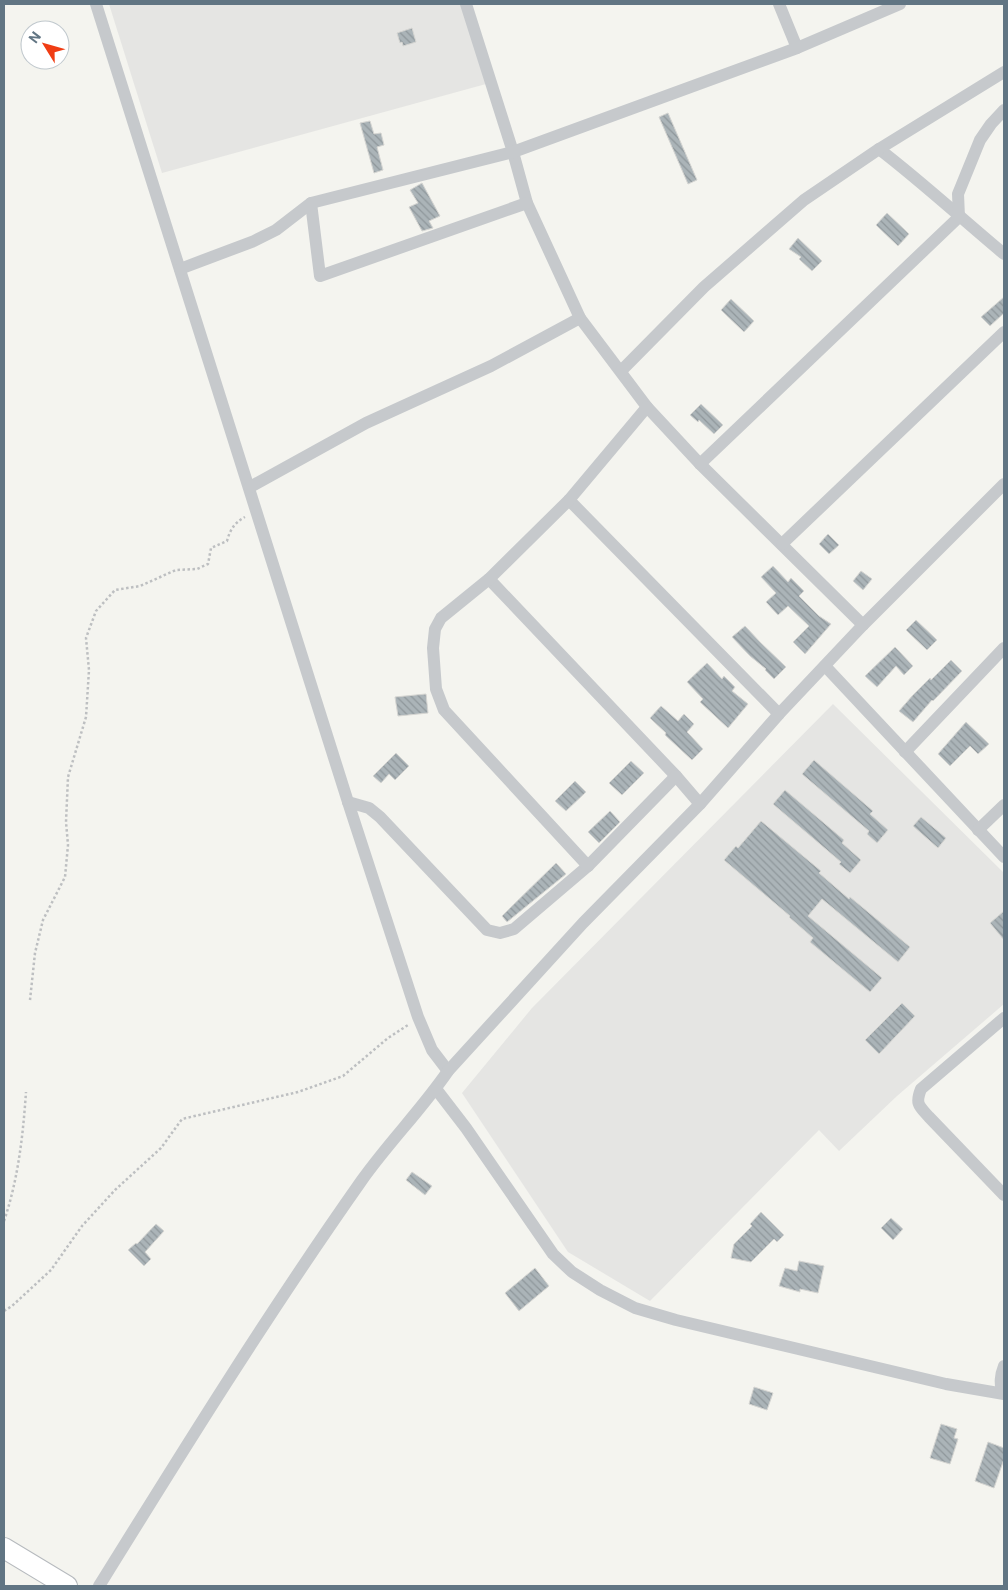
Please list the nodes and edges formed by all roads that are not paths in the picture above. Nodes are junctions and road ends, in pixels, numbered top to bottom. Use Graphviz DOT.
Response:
graph roads {
  1 [pos="96,4"];
  2 [pos="466,4"];
  3 [pos="779,4"];
  4 [pos="900,4"];
  5 [pos="878,8"];
  6 [pos="796,48"];
  7 [pos="1004,72"];
  8 [pos="1004,110"];
  9 [pos="879,148"];
  10 [pos="513,152"];
  11 [pos="311,203"];
  12 [pos="527,203"];
  13 [pos="959,217"];
  14 [pos="1004,254"];
  15 [pos="180,269"];
  16 [pos="580,318"];
  17 [pos="1004,332"];
  18 [pos="620,371"];
  19 [pos="647,407"];
  20 [pos="700,464"];
  21 [pos="1004,484"];
  22 [pos="250,488"];
  23 [pos="569,500"];
  24 [pos="782,544"];
  25 [pos="489,579"];
  26 [pos="863,625"];
  27 [pos="1004,648"];
  28 [pos="825,666"];
  29 [pos="779,714"];
  30 [pos="905,752"];
  31 [pos="676,776"];
  32 [pos="348,802"];
  33 [pos="700,804"];
  34 [pos="1004,805"];
  35 [pos="978,830"];
  36 [pos="1004,857"];
  37 [pos="588,866"];
  38 [pos="1004,1018"];
  39 [pos="448,1071"];
  40 [pos="436,1089"];
  41 [pos="1004,1195"];
  42 [pos="1004,1366"];
  43 [pos="1003,1393"];
  44 [pos="4,1548"];
  45 [pos="67,1586"];
  46 [pos="99,1586"];
  1 -- 15 [label="street"];
  2 -- 10 [label="street"];
  3 -- 6 [label="street"];
  4 -- 5 [label="street"];
  5 -- 6 [label="street"];
  6 -- 10 [label="street"];
  7 -- 9 [label="street"];
  8 -- 13 [label="street"];
  9 -- 13 [label="street"];
  9 -- 18 [label="street"];
  10 -- 11 [label="street"];
  10 -- 12 [label="street"];
  11 -- 12 [label="street"];
  11 -- 15 [label="street"];
  12 -- 16 [label="street"];
  13 -- 14 [label="street"];
  13 -- 20 [label="street"];
  15 -- 22 [label="street"];
  16 -- 18 [label="street"];
  16 -- 22 [label="street"];
  17 -- 24 [label="street"];
  18 -- 19 [label="street"];
  19 -- 20 [label="street"];
  19 -- 23 [label="street"];
  20 -- 24 [label="street"];
  21 -- 26 [label="street"];
  22 -- 32 [label="street"];
  23 -- 25 [label="street"];
  23 -- 29 [label="street"];
  24 -- 26 [label="street"];
  25 -- 31 [label="street"];
  25 -- 37 [label="street"];
  26 -- 28 [label="street"];
  27 -- 30 [label="street"];
  28 -- 29 [label="street"];
  28 -- 30 [label="street"];
  29 -- 33 [label="street"];
  30 -- 35 [label="street"];
  31 -- 33 [label="street"];
  31 -- 37 [label="street"];
  32 -- 37 [label="street"];
  32 -- 39 [label="street"];
  33 -- 39 [label="street"];
  34 -- 35 [label="street"];
  35 -- 36 [label="street"];
  38 -- 41 [label="street"];
  39 -- 40 [label="street"];
  40 -- 43 [label="street"];
  40 -- 46 [label="street"];
  42 -- 43 [label="street"];
  44 -- 45 [label="main road"];
}
